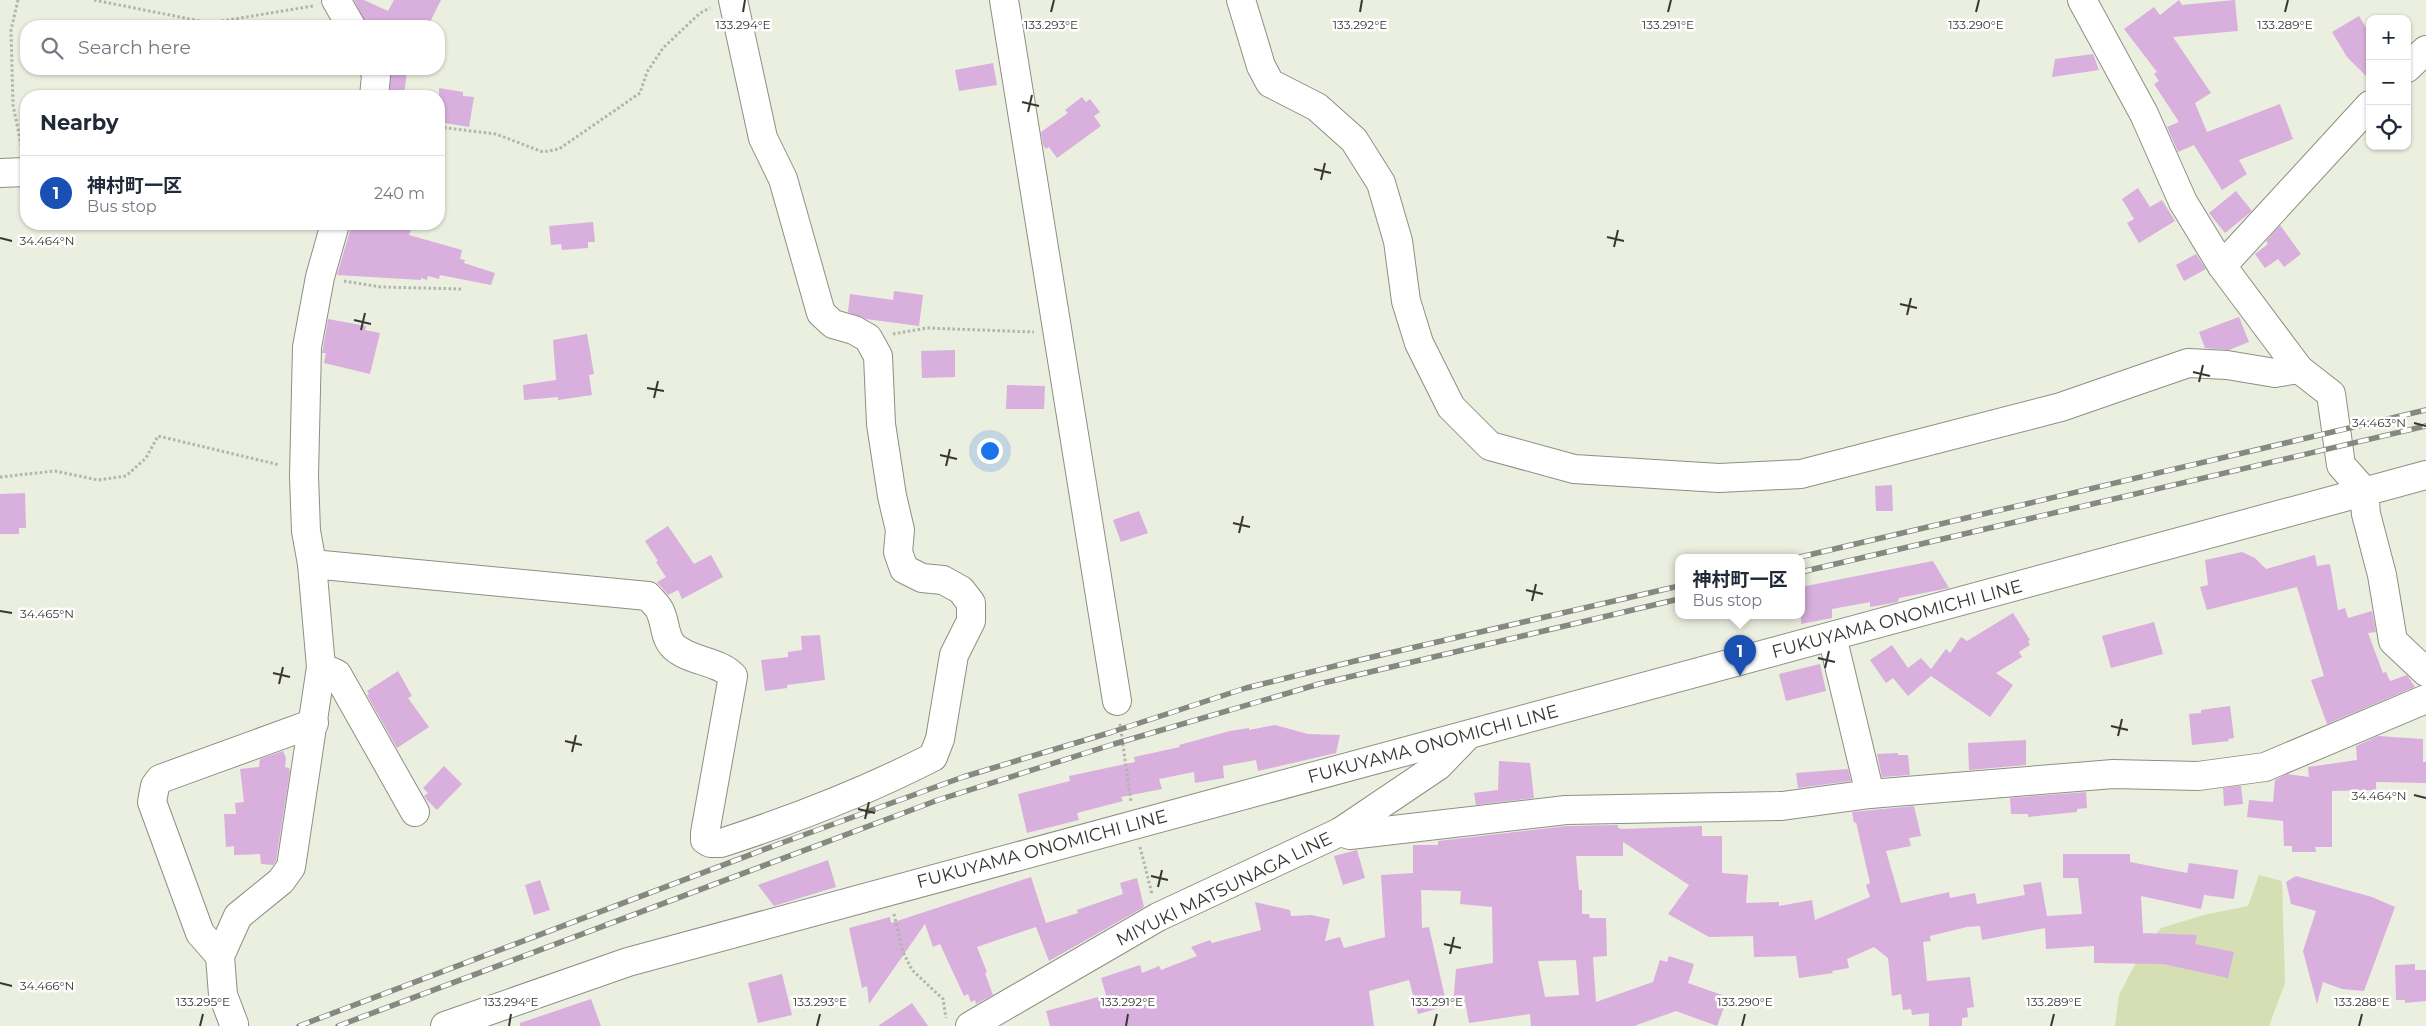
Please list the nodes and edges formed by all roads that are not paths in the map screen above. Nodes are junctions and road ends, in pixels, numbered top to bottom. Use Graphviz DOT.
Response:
graph roads {
  1 [pos="1004,0"];
  2 [pos="1241,0"];
  3 [pos="2082,0"];
  4 [pos="336,1"];
  5 [pos="725,2"];
  6 [pos="347,20"];
  7 [pos="2426,50"];
  8 [pos="2411,64"];
  9 [pos="376,75"];
  10 [pos="375,90"];
  11 [pos="2366,109"];
  12 [pos="20,164"];
  13 [pos="0,173"];
  14 [pos="332,230"];
  15 [pos="2222,266"];
  16 [pos="2299,369"];
  17 [pos="2426,475"];
  18 [pos="2364,491"];
  19 [pos="312,564"];
  20 [pos="1832,636"];
  21 [pos="321,667"];
  22 [pos="2426,672"];
  23 [pos="2426,699"];
  24 [pos="1117,701"];
  25 [pos="314,723"];
  26 [pos="1467,736"];
  27 [pos="1870,794"];
  28 [pos="415,812"];
  29 [pos="1340,832"];
  30 [pos="220,956"];
  31 [pos="495,1016"];
  32 [pos="234,1024"];
  33 [pos="445,1026"];
  34 [pos="970,1026"];
  1 -- 24 [label="street"];
  2 -- 16 [label="street"];
  3 -- 15 [label="street"];
  4 -- 6 [label="street"];
  5 -- 19 [label="street"];
  7 -- 8 [label="street"];
  9 -- 10 [label="street"];
  11 -- 15 [label="street"];
  12 -- 13 [label="street"];
  14 -- 19 [label="street"];
  15 -- 16 [label="street"];
  16 -- 18 [label="street"];
  17 -- 18 [label="street, FUKUYAMA ONOMICHI LINE"];
  18 -- 20 [label="street, FUKUYAMA ONOMICHI LINE"];
  18 -- 22 [label="street"];
  19 -- 21 [label="street"];
  20 -- 26 [label="street, FUKUYAMA ONOMICHI LINE"];
  20 -- 27 [label="street"];
  21 -- 25 [label="street"];
  21 -- 28 [label="street"];
  23 -- 27 [label="street"];
  25 -- 30 [label="street"];
  25 -- 30 [label="street"];
  26 -- 29 [label="street, MIYUKI MATSUNAGA LINE"];
  26 -- 31 [label="street, FUKUYAMA ONOMICHI LINE"];
  27 -- 29 [label="street"];
  29 -- 34 [label="street, MIYUKI MATSUNAGA LINE"];
  30 -- 32 [label="street"];
  31 -- 33 [label="street, FUKUYAMA ONOMICHI LINE"];
}
